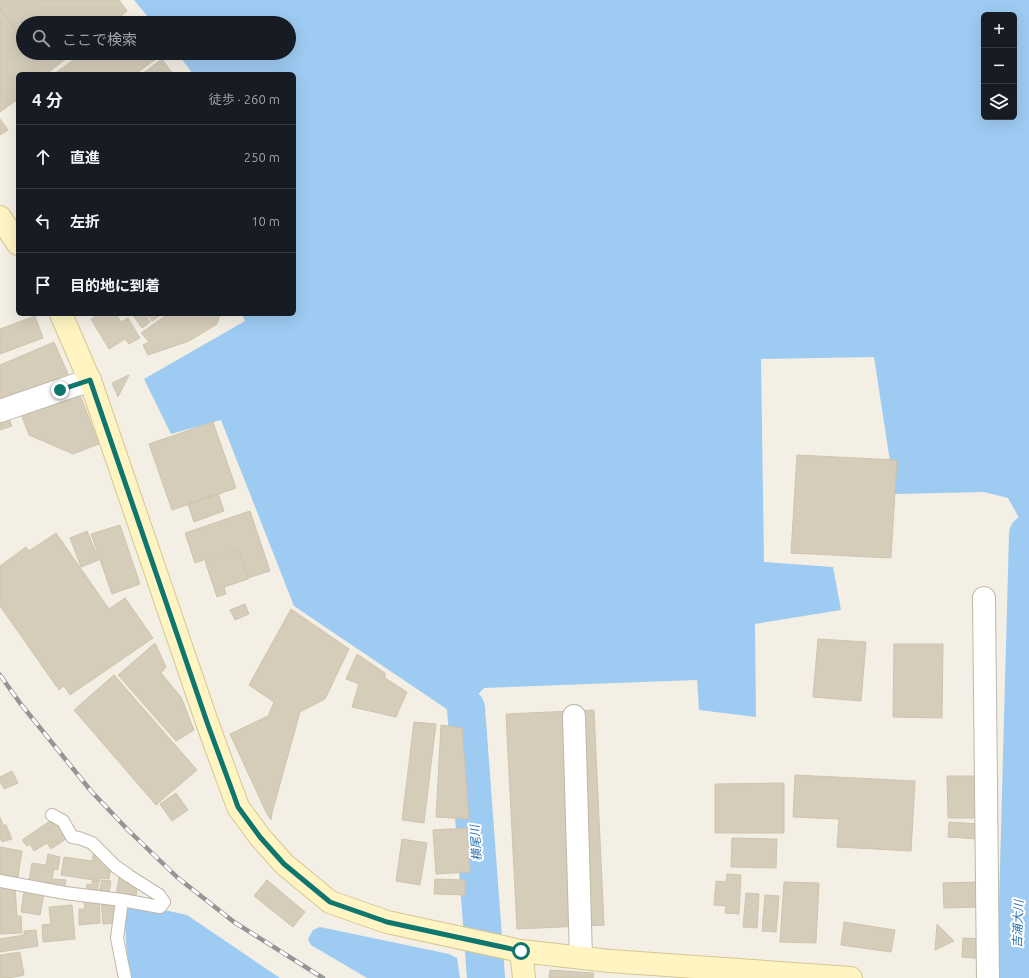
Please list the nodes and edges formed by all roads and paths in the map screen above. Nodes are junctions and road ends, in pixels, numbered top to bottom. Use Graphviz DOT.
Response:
graph roads {
  1 [pos="0,217"];
  2 [pos="16,241"];
  3 [pos="62,316"];
  4 [pos="90,380"];
  5 [pos="0,411"];
  6 [pos="984,598"];
  7 [pos="574,716"];
  8 [pos="52,815"];
  9 [pos="0,881"];
  10 [pos="122,900"];
  11 [pos="521,951"];
  12 [pos="581,957"];
  13 [pos="125,978"];
  14 [pos="524,978"];
  15 [pos="850,978"];
  16 [pos="988,978"];
  1 -- 2 [label="street"];
  3 -- 4 [label="street"];
  4 -- 5 [label="street"];
  4 -- 11 [label="street"];
  6 -- 16 [label="street"];
  7 -- 12 [label="street"];
  8 -- 10 [label="lane"];
  9 -- 10 [label="lane"];
  10 -- 13 [label="lane"];
  11 -- 12 [label="street"];
  11 -- 14 [label="street"];
  12 -- 15 [label="street"];
}
